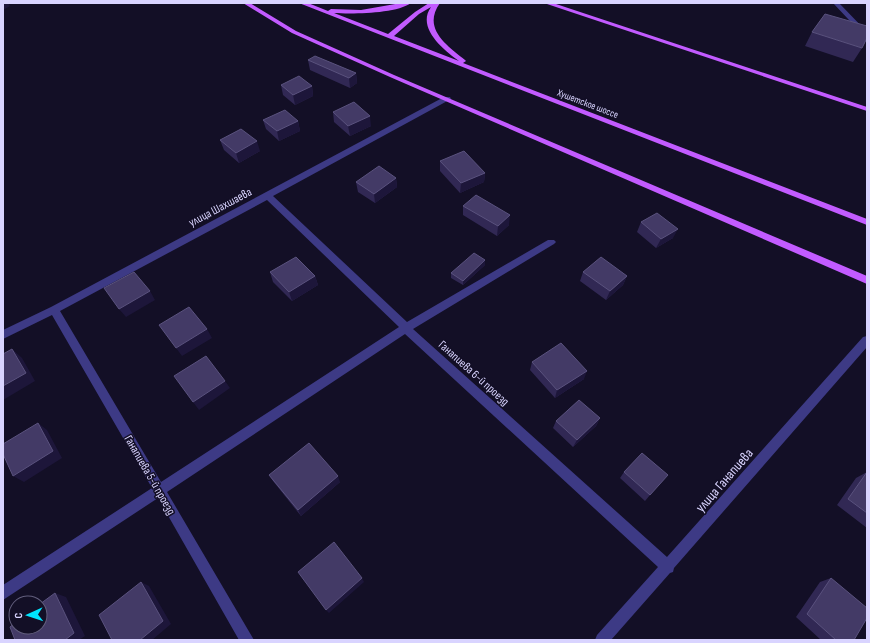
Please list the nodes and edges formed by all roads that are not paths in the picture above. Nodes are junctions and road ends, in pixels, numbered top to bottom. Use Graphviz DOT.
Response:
graph roads {
  1 [pos="246,3"];
  2 [pos="302,3"];
  3 [pos="408,3"];
  4 [pos="433,3"];
  5 [pos="437,3"];
  6 [pos="547,3"];
  7 [pos="836,3"];
  8 [pos="318,9"];
  9 [pos="867,36"];
  10 [pos="389,37"];
  11 [pos="476,70"];
  12 [pos="447,99"];
  13 [pos="867,109"];
  14 [pos="267,195"];
  15 [pos="867,222"];
  16 [pos="551,242"];
  17 [pos="867,280"];
  18 [pos="54,310"];
  19 [pos="406,328"];
  20 [pos="3,335"];
  21 [pos="867,340"];
  22 [pos="159,490"];
  23 [pos="668,567"];
  24 [pos="3,593"];
  25 [pos="247,640"];
  26 [pos="602,640"];
  1 -- 12 [label="main road"];
  2 -- 8 [label="main road, Хушетское шоссе"];
  3 -- 8 [label="main road"];
  4 -- 10 [label="main road"];
  5 -- 11 [label="main road"];
  6 -- 13 [label="main road"];
  7 -- 9 [label="street"];
  8 -- 10 [label="main road, Хушетское шоссе"];
  10 -- 11 [label="main road, Хушетское шоссе"];
  11 -- 15 [label="main road, Хушетское шоссе"];
  12 -- 14 [label="street, улица Шахшаева"];
  12 -- 17 [label="main road"];
  14 -- 18 [label="street, улица Шахшаева"];
  14 -- 19 [label="street, Ганапиева 6-й проезд"];
  16 -- 19 [label="street"];
  18 -- 20 [label="street, улица Шахшаева"];
  18 -- 22 [label="street, Ганапиева 5-й проезд"];
  19 -- 22 [label="street"];
  19 -- 23 [label="street, Ганапиева 6-й проезд"];
  21 -- 23 [label="street, улица Ганапиева"];
  22 -- 24 [label="street"];
  22 -- 25 [label="street, Ганапиева 5-й проезд"];
  23 -- 26 [label="street, улица Ганапиева"];
}
